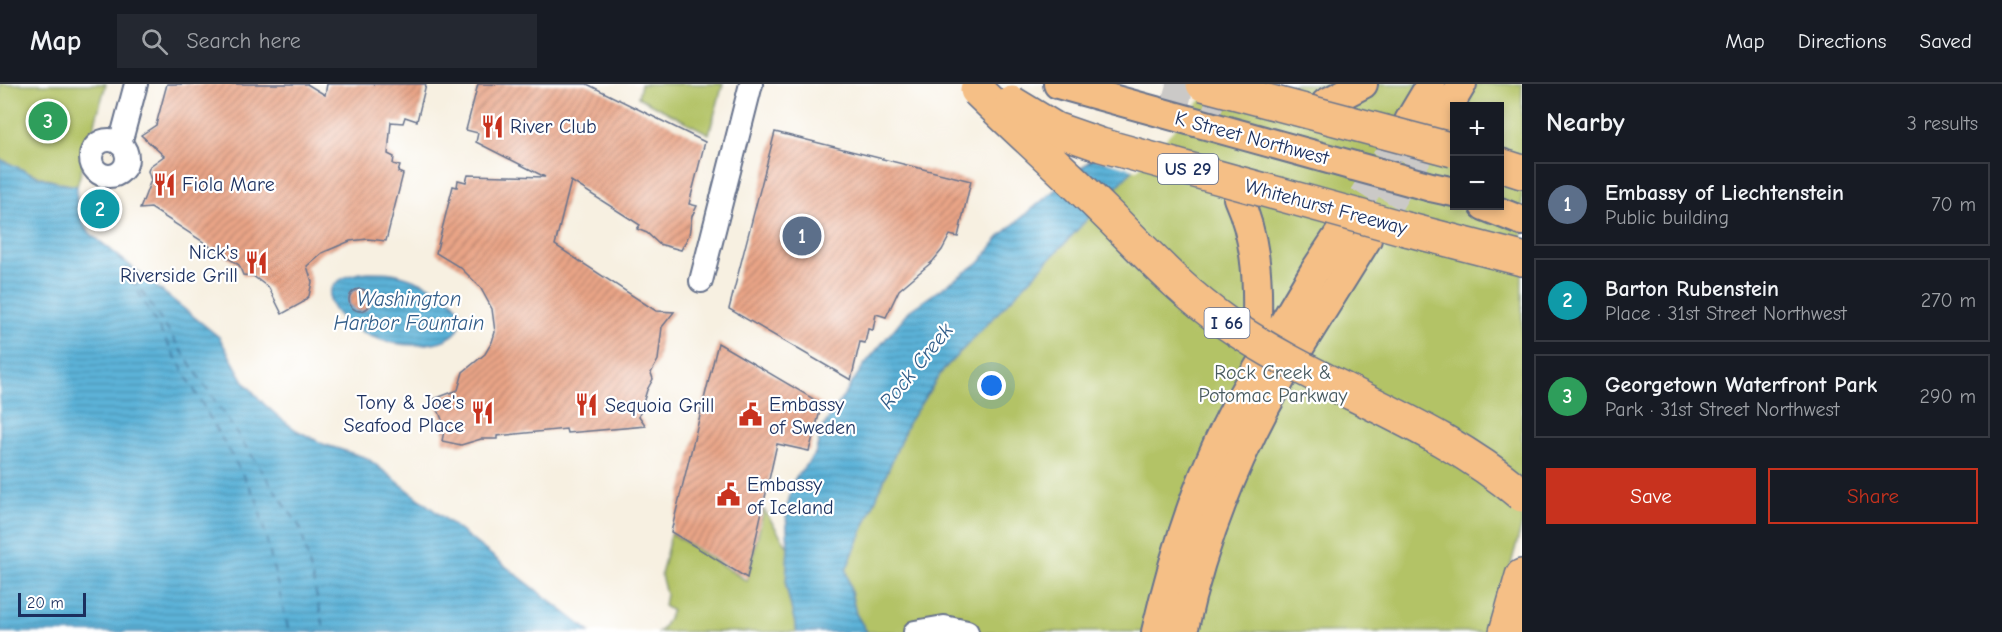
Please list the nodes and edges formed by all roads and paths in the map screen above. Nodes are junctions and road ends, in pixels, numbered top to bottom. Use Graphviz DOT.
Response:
graph roads {
  1 [pos="136,84"];
  2 [pos="751,84"];
  3 [pos="1203,84"];
  4 [pos="1363,84"];
  5 [pos="1431,84"];
  6 [pos="1462,84"];
  7 [pos="1065,85"];
  8 [pos="971,87"];
  9 [pos="1326,103"];
  10 [pos="1437,138"];
  11 [pos="120,144"];
  12 [pos="1504,166"];
  13 [pos="1522,172"];
  14 [pos="1447,191"];
  15 [pos="1238,198"];
  16 [pos="1504,199"];
  17 [pos="1522,201"];
  18 [pos="1494,210"];
  19 [pos="1522,221"];
  20 [pos="1353,237"];
  21 [pos="1522,260"];
  22 [pos="701,281"];
  23 [pos="1257,316"];
  24 [pos="1287,343"];
  25 [pos="1522,495"];
  26 [pos="1522,576"];
  27 [pos="1512,624"];
  28 [pos="915,632"];
  29 [pos="967,632"];
  30 [pos="1156,632"];
  31 [pos="1183,632"];
  1 -- 11 [label="street"];
  2 -- 22 [label="street"];
  3 -- 10 [label="highway, bridge"];
  4 -- 9 [label="main road"];
  5 -- 10 [label="main road"];
  6 -- 10 [label="main road"];
  7 -- 14 [label="main road, K Street Northwest, bridge"];
  8 -- 21 [label="highway, Whitehurst Freeway / US 29, bridge"];
  8 -- 25 [label="highway, I 66, bridge"];
  12 -- 13 [label="highway"];
  15 -- 23 [label="main road"];
  16 -- 17 [label="main road"];
  18 -- 19 [label="main road"];
  20 -- 24 [label="main road"];
  26 -- 27 [label="highway"];
  28 -- 29 [label="street"];
  30 -- 31 [label="main road"];
}
